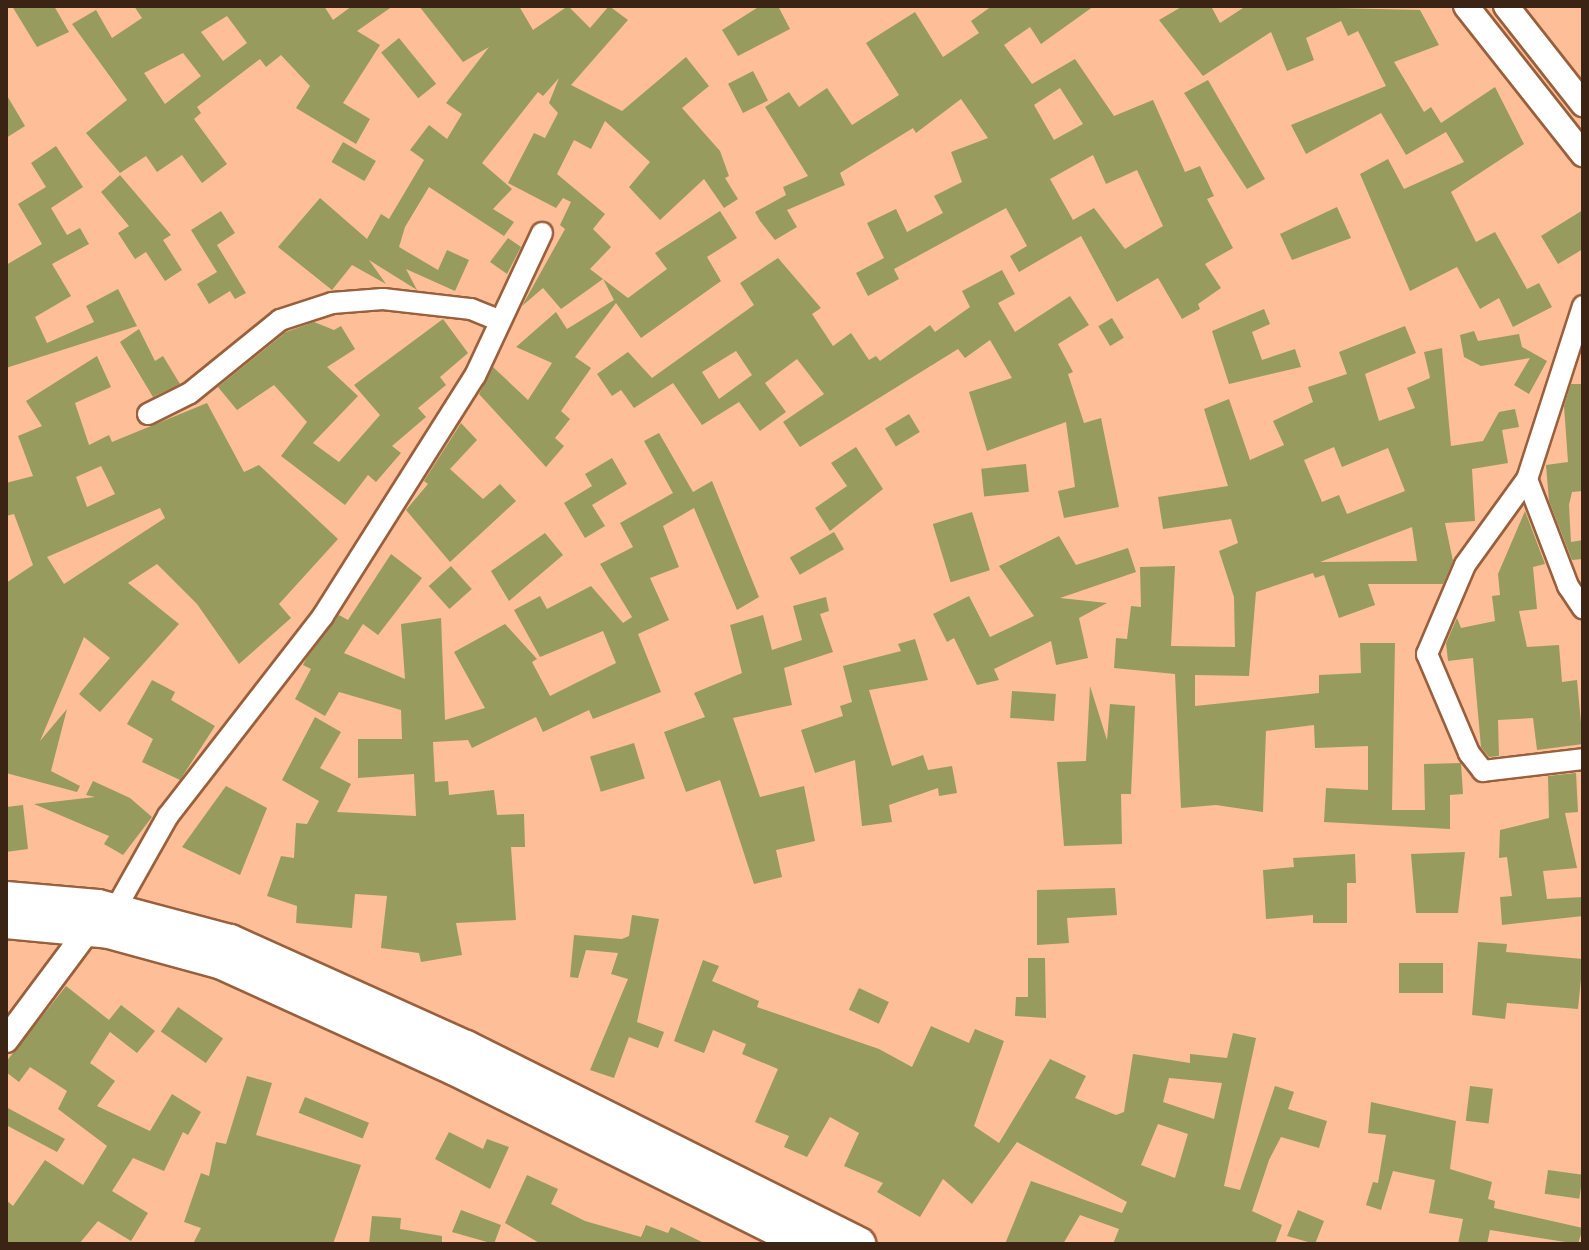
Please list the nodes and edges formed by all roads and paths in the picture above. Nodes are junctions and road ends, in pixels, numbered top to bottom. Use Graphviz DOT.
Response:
graph roads {
  1 [pos="1466,6"];
  2 [pos="1506,6"];
  3 [pos="1583,104"];
  4 [pos="1583,154"];
  5 [pos="542,233"];
  6 [pos="1583,306"];
  7 [pos="500,321"];
  8 [pos="148,414"];
  9 [pos="1527,479"];
  10 [pos="1583,608"];
  11 [pos="1583,759"];
  12 [pos="6,898"];
  13 [pos="115,910"];
  14 [pos="6,922"];
  15 [pos="88,930"];
  16 [pos="6,1040"];
  17 [pos="806,1244"];
  18 [pos="859,1244"];
  1 -- 4 [label="street"];
  2 -- 3 [label="street"];
  5 -- 7 [label="street"];
  6 -- 9 [label="street"];
  7 -- 8 [label="street"];
  7 -- 13 [label="street"];
  9 -- 10 [label="street"];
  9 -- 11 [label="street"];
  12 -- 13 [label="main road"];
  13 -- 18 [label="main road"];
  14 -- 15 [label="main road"];
  15 -- 16 [label="street"];
  15 -- 17 [label="main road"];
}
